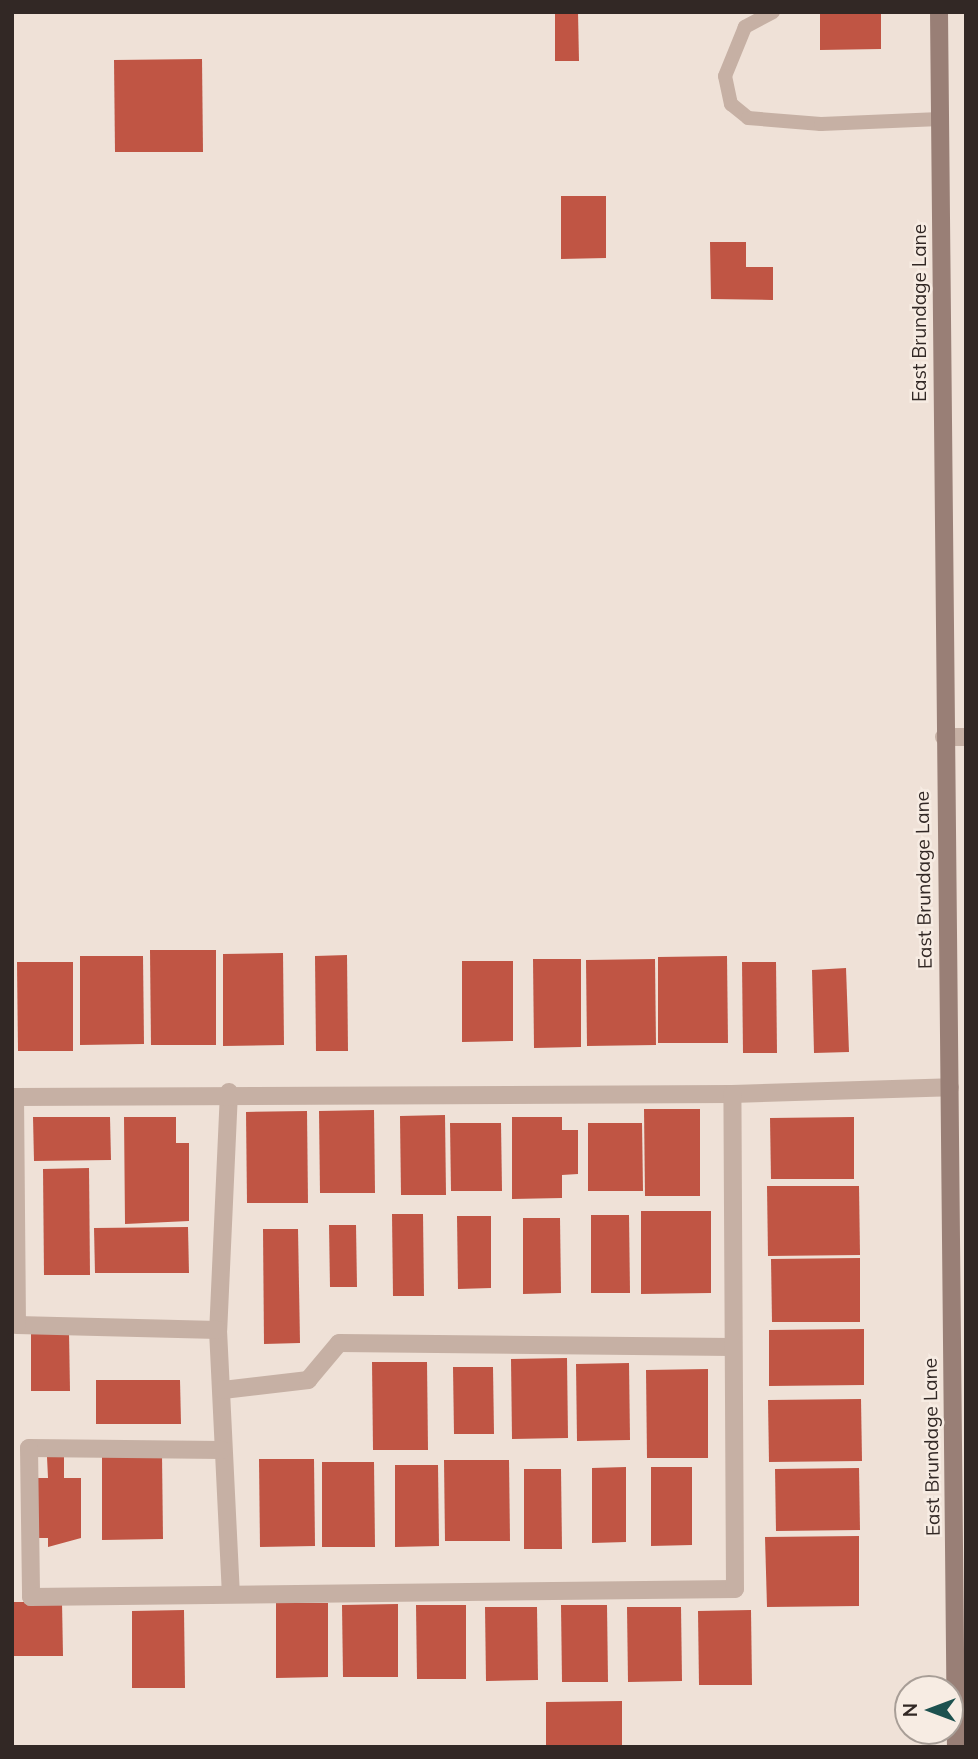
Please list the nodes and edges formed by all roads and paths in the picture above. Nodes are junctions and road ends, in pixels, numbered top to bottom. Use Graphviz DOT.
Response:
graph roads {
  1 [pos="773,12"];
  2 [pos="939,12"];
  3 [pos="940,119"];
  4 [pos="944,737"];
  5 [pos="966,737"];
  6 [pos="950,1087"];
  7 [pos="229,1092"];
  8 [pos="732,1094"];
  9 [pos="218,1330"];
  10 [pos="732,1347"];
  11 [pos="223,1390"];
  12 [pos="222,1450"];
  13 [pos="231,1594"];
  14 [pos="956,1747"];
  1 -- 3 [label="lane"];
  2 -- 3 [label="main road, East Brundage Lane"];
  3 -- 4 [label="main road, East Brundage Lane"];
  4 -- 5 [label="street"];
  4 -- 6 [label="main road, East Brundage Lane"];
  6 -- 8 [label="street"];
  6 -- 14 [label="main road, East Brundage Lane"];
  7 -- 8 [label="street"];
  7 -- 9 [label="street"];
  7 -- 9 [label="street"];
  8 -- 10 [label="street"];
  9 -- 11 [label="street"];
  10 -- 11 [label="street"];
  10 -- 13 [label="street"];
  11 -- 12 [label="street"];
  12 -- 13 [label="street"];
  12 -- 13 [label="street"];
}
